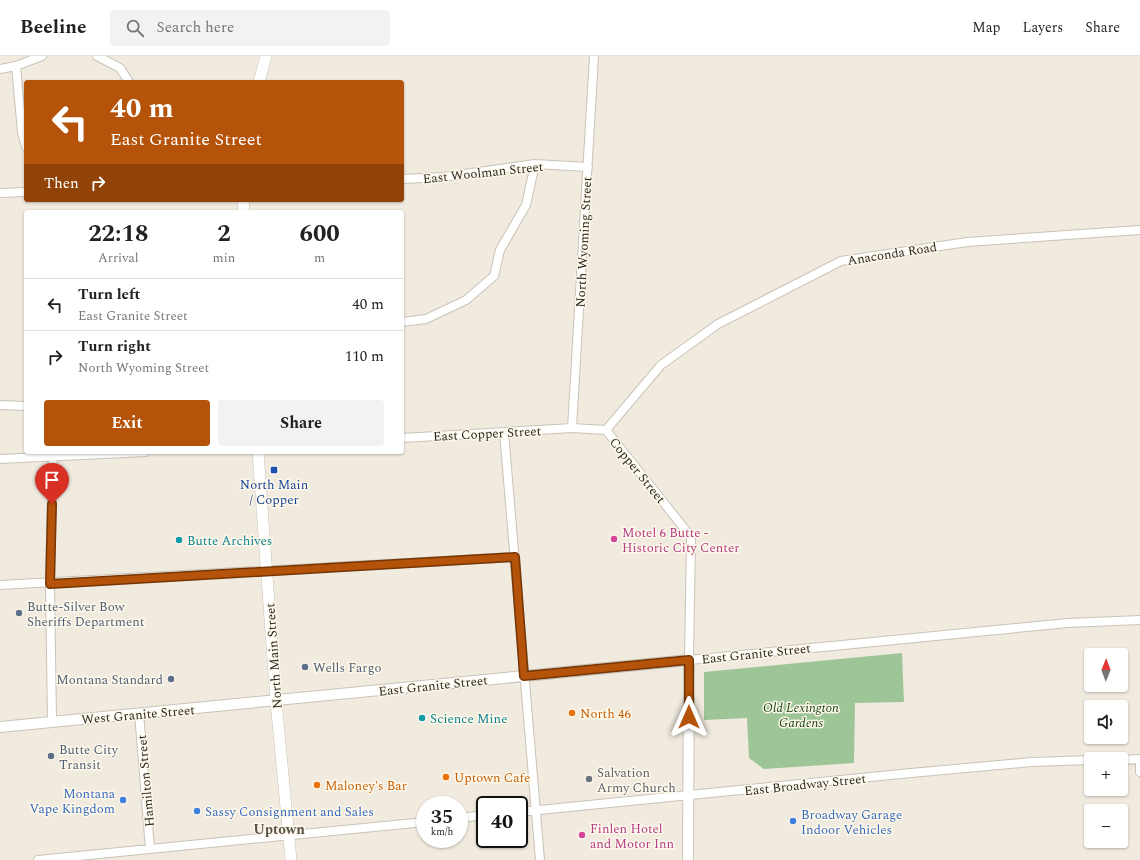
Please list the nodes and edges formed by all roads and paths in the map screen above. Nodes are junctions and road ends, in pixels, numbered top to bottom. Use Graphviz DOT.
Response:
graph roads {
  1 [pos="42,56"];
  2 [pos="98,56"];
  3 [pos="266,56"];
  4 [pos="594,56"];
  5 [pos="16,66"];
  6 [pos="0,69"];
  7 [pos="128,80"];
  8 [pos="260,80"];
  9 [pos="24,140"];
  10 [pos="535,164"];
  11 [pos="588,167"];
  12 [pos="404,179"];
  13 [pos="24,192"];
  14 [pos="0,194"];
  15 [pos="1140,230"];
  16 [pos="404,322"];
  17 [pos="0,405"];
  18 [pos="24,406"];
  19 [pos="572,428"];
  20 [pos="606,430"];
  21 [pos="504,432"];
  22 [pos="404,438"];
  23 [pos="53,454"];
  24 [pos="258,454"];
  25 [pos="0,459"];
  26 [pos="515,557"];
  27 [pos="267,570"];
  28 [pos="50,584"];
  29 [pos="0,585"];
  30 [pos="1140,620"];
  31 [pos="689,660"];
  32 [pos="524,676"];
  33 [pos="276,701"];
  34 [pos="139,714"];
  35 [pos="52,722"];
  36 [pos="0,727"];
  37 [pos="1140,759"];
  38 [pos="1084,760"];
  39 [pos="1128,760"];
  40 [pos="1140,772"];
  41 [pos="689,794"];
  42 [pos="536,810"];
  43 [pos="528,811"];
  44 [pos="416,823"];
  45 [pos="289,835"];
  46 [pos="150,849"];
  47 [pos="38,860"];
  48 [pos="291,860"];
  49 [pos="540,860"];
  50 [pos="688,860"];
  1 -- 5 [label="street"];
  2 -- 7 [label="street"];
  3 -- 8 [label="main road"];
  4 -- 11 [label="street, North Wyoming Street"];
  5 -- 6 [label="street"];
  5 -- 9 [label="street"];
  10 -- 11 [label="street, East Woolman Street"];
  10 -- 12 [label="street, East Woolman Street"];
  10 -- 16 [label="street"];
  11 -- 19 [label="street, North Wyoming Street"];
  13 -- 14 [label="street"];
  15 -- 20 [label="street, Anaconda Road"];
  17 -- 18 [label="street"];
  19 -- 20 [label="street, Copper Street"];
  19 -- 21 [label="street, East Copper Street"];
  20 -- 31 [label="street, Copper Street"];
  21 -- 22 [label="street, East Copper Street"];
  21 -- 26 [label="street"];
  23 -- 25 [label="street"];
  23 -- 28 [label="street"];
  24 -- 27 [label="main road, North Main Street"];
  26 -- 27 [label="street"];
  26 -- 32 [label="street"];
  27 -- 28 [label="street"];
  27 -- 33 [label="main road, North Main Street"];
  28 -- 29 [label="street"];
  28 -- 35 [label="street"];
  30 -- 31 [label="street, East Granite Street"];
  31 -- 32 [label="street, East Granite Street"];
  31 -- 41 [label="street"];
  32 -- 33 [label="street, East Granite Street"];
  32 -- 42 [label="street"];
  33 -- 34 [label="street, West Granite Street"];
  33 -- 45 [label="main road, North Main Street"];
  34 -- 35 [label="street, West Granite Street"];
  34 -- 46 [label="street, Hamilton Street"];
  35 -- 36 [label="street, West Granite Street"];
  37 -- 39 [label="street"];
  37 -- 40 [label="street"];
  38 -- 41 [label="street, East Broadway Street"];
  41 -- 42 [label="street, East Broadway Street"];
  41 -- 50 [label="street"];
  42 -- 43 [label="street, East Broadway Street"];
  42 -- 49 [label="street"];
  44 -- 45 [label="street"];
  45 -- 46 [label="street"];
  45 -- 48 [label="main road, North Main Street"];
  46 -- 47 [label="street"];
}
